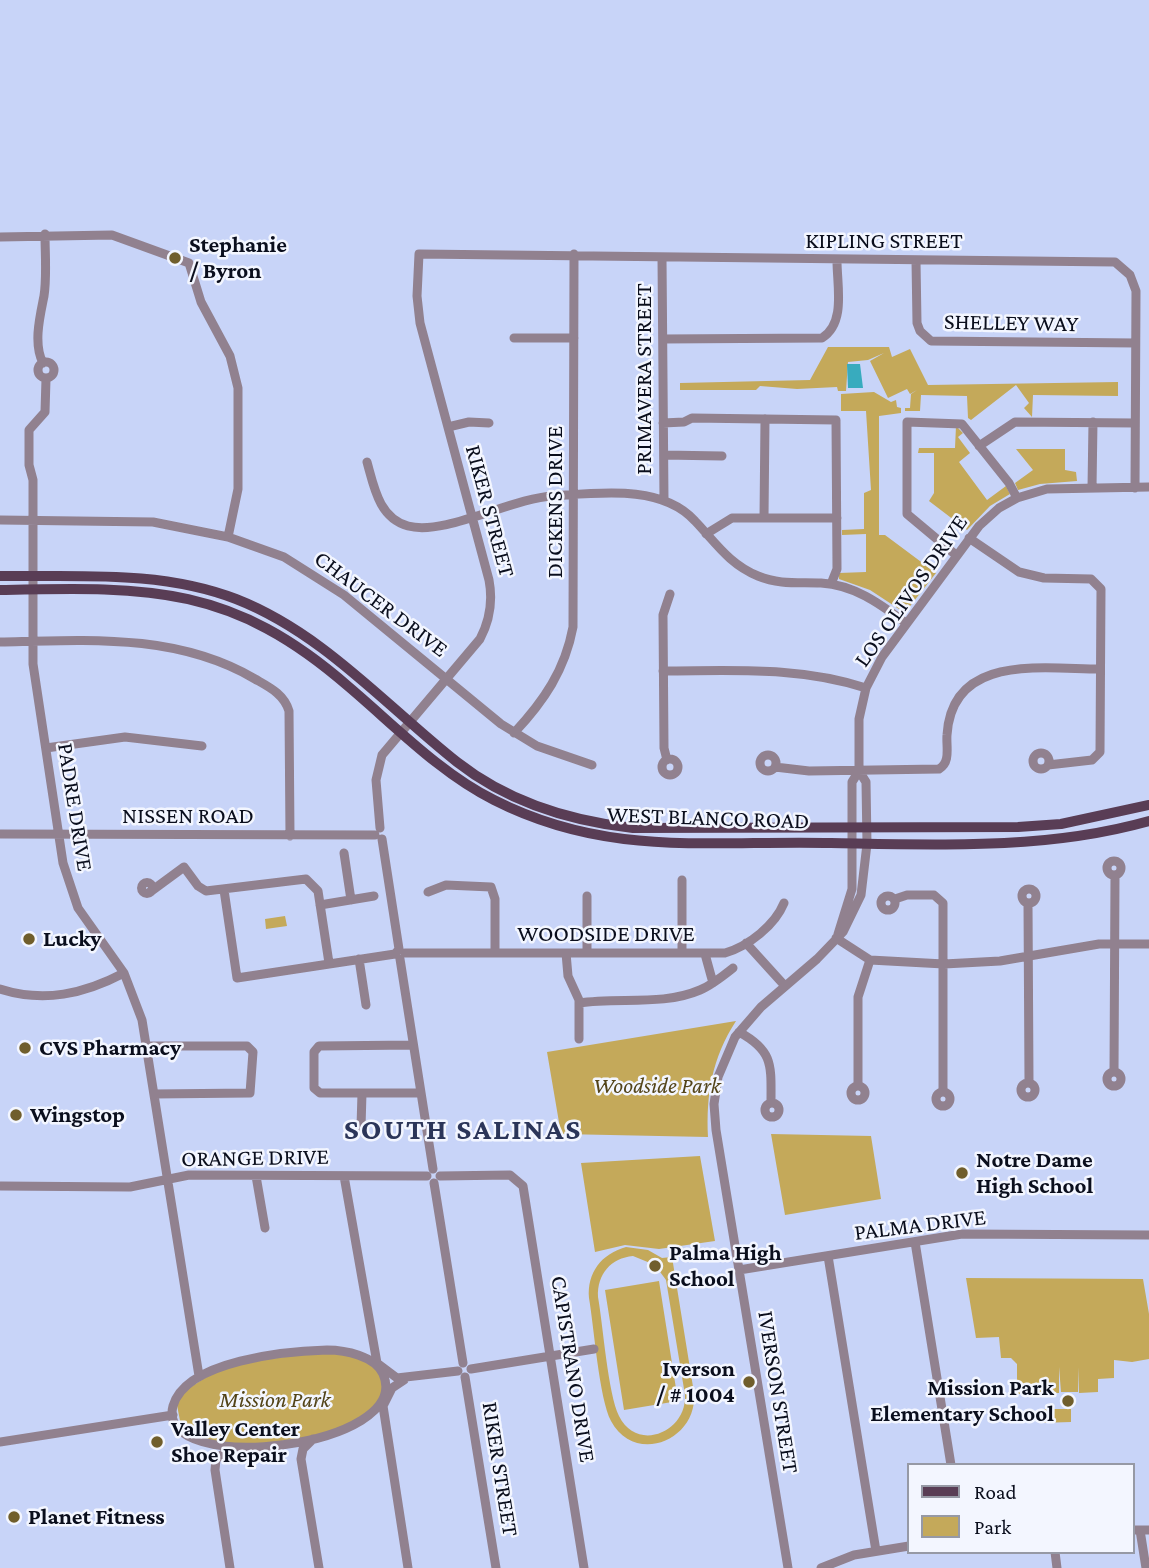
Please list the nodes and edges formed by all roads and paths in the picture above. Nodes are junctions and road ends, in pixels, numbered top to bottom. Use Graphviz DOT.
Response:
graph roads {
  1 [pos="45,234"];
  2 [pos="0,237"];
  3 [pos="419,254"];
  4 [pos="574,254"];
  5 [pos="662,258"];
  6 [pos="837,261"];
  7 [pos="916,261"];
  8 [pos="514,338"];
  9 [pos="574,338"];
  10 [pos="663,340"];
  11 [pos="1135,343"];
  12 [pos="765,419"];
  13 [pos="1093,422"];
  14 [pos="489,423"];
  15 [pos="663,423"];
  16 [pos="1134,423"];
  17 [pos="448,427"];
  18 [pos="979,446"];
  19 [pos="664,454"];
  20 [pos="722,456"];
  21 [pos="367,462"];
  22 [pos="1149,487"];
  23 [pos="1092,488"];
  24 [pos="1135,488"];
  25 [pos="575,495"];
  26 [pos="1017,498"];
  27 [pos="664,499"];
  28 [pos="472,516"];
  29 [pos="764,518"];
  30 [pos="837,518"];
  31 [pos="0,520"];
  32 [pos="33,520"];
  33 [pos="706,534"];
  34 [pos="228,537"];
  35 [pos="970,538"];
  36 [pos="956,555"];
  37 [pos="0,576"];
  38 [pos="32,577"];
  39 [pos="831,584"];
  40 [pos="0,590"];
  41 [pos="32,590"];
  42 [pos="670,594"];
  43 [pos="906,623"];
  44 [pos="32,641"];
  45 [pos="0,642"];
  46 [pos="1100,669"];
  47 [pos="663,671"];
  48 [pos="446,677"];
  49 [pos="866,688"];
  50 [pos="409,720"];
  51 [pos="400,730"];
  52 [pos="514,733"];
  53 [pos="202,746"];
  54 [pos="46,748"];
  55 [pos="667,760"];
  56 [pos="592,765"];
  57 [pos="1048,765"];
  58 [pos="775,767"];
  59 [pos="859,771"];
  60 [pos="1149,805"];
  61 [pos="1149,821"];
  62 [pos="852,827"];
  63 [pos="867,827"];
  64 [pos="0,834"];
  65 [pos="379,834"];
  66 [pos="58,835"];
  67 [pos="290,836"];
  68 [pos="852,844"];
  69 [pos="867,844"];
  70 [pos="344,853"];
  71 [pos="1115,875"];
  72 [pos="682,880"];
  73 [pos="224,890"];
  74 [pos="428,891"];
  75 [pos="150,892"];
  76 [pos="374,896"];
  77 [pos="587,896"];
  78 [pos="351,900"];
  79 [pos="895,900"];
  80 [pos="784,903"];
  81 [pos="1028,904"];
  82 [pos="320,905"];
  83 [pos="837,936"];
  84 [pos="746,943"];
  85 [pos="1114,944"];
  86 [pos="1149,944"];
  87 [pos="495,952"];
  88 [pos="681,952"];
  89 [pos="566,953"];
  90 [pos="587,953"];
  91 [pos="400,954"];
  92 [pos="705,954"];
  93 [pos="1029,955"];
  94 [pos="359,959"];
  95 [pos="870,960"];
  96 [pos="328,964"];
  97 [pos="944,964"];
  98 [pos="733,968"];
  99 [pos="124,973"];
  100 [pos="713,983"];
  101 [pos="785,986"];
  102 [pos="0,989"];
  103 [pos="579,1003"];
  104 [pos="366,1004"];
  105 [pos="739,1032"];
  106 [pos="579,1039"];
  107 [pos="413,1045"];
  108 [pos="147,1046"];
  109 [pos="1114,1072"];
  110 [pos="1029,1082"];
  111 [pos="858,1085"];
  112 [pos="943,1091"];
  113 [pos="362,1093"];
  114 [pos="421,1093"];
  115 [pos="155,1094"];
  116 [pos="771,1103"];
  117 [pos="361,1127"];
  118 [pos="256,1176"];
  119 [pos="344,1176"];
  120 [pos="433,1176"];
  121 [pos="168,1178"];
  122 [pos="516,1178"];
  123 [pos="0,1186"];
  124 [pos="265,1228"];
  125 [pos="1149,1235"];
  126 [pos="915,1242"];
  127 [pos="828,1256"];
  128 [pos="739,1270"];
  129 [pos="370,1335"];
  130 [pos="594,1349"];
  131 [pos="195,1350"];
  132 [pos="348,1352"];
  133 [pos="551,1356"];
  134 [pos="380,1367"];
  135 [pos="215,1368"];
  136 [pos="464,1370"];
  137 [pos="199,1376"];
  138 [pos="413,1378"];
  139 [pos="384,1399"];
  140 [pos="173,1415"];
  141 [pos="361,1422"];
  142 [pos="386,1436"];
  143 [pos="315,1437"];
  144 [pos="0,1442"];
  145 [pos="200,1442"];
  146 [pos="283,1442"];
  147 [pos="232,1449"];
  148 [pos="301,1459"];
  149 [pos="951,1463"];
  150 [pos="215,1470"];
  151 [pos="1141,1530"];
  152 [pos="908,1546"];
  153 [pos="876,1551"];
  154 [pos="230,1568"];
  155 [pos="318,1568"];
  156 [pos="408,1568"];
  157 [pos="496,1568"];
  158 [pos="584,1568"];
  159 [pos="788,1568"];
  160 [pos="821,1568"];
  161 [pos="1146,1568"];
  1 -- 2 [label="street"];
  1 -- 32 [label="street, PADRE DRIVE"];
  1 -- 34 [label="street"];
  3 -- 4 [label="street, KIPLING STREET"];
  3 -- 17 [label="street, RIKER STREET"];
  4 -- 5 [label="street, KIPLING STREET"];
  4 -- 9 [label="street, DICKENS DRIVE"];
  5 -- 6 [label="street, KIPLING STREET"];
  5 -- 10 [label="street, PRIMAVERA STREET"];
  6 -- 7 [label="street, KIPLING STREET"];
  6 -- 10 [label="street"];
  7 -- 11 [label="street, KIPLING STREET"];
  7 -- 11 [label="street, SHELLEY WAY"];
  8 -- 9 [label="street"];
  9 -- 25 [label="street, DICKENS DRIVE"];
  10 -- 15 [label="street, PRIMAVERA STREET"];
  11 -- 16 [label="street, KIPLING STREET"];
  12 -- 15 [label="street"];
  12 -- 29 [label="street"];
  12 -- 30 [label="street"];
  13 -- 16 [label="street"];
  13 -- 18 [label="street"];
  13 -- 23 [label="street"];
  14 -- 17 [label="street"];
  15 -- 19 [label="street, PRIMAVERA STREET"];
  16 -- 24 [label="street, KIPLING STREET"];
  17 -- 28 [label="street, RIKER STREET"];
  18 -- 26 [label="street"];
  18 -- 36 [label="street"];
  19 -- 20 [label="street"];
  19 -- 27 [label="street, PRIMAVERA STREET"];
  21 -- 28 [label="street"];
  22 -- 24 [label="street, LOS OLIVOS DRIVE"];
  23 -- 24 [label="street, LOS OLIVOS DRIVE"];
  23 -- 26 [label="street, LOS OLIVOS DRIVE"];
  25 -- 27 [label="street"];
  25 -- 28 [label="street"];
  25 -- 52 [label="street, DICKENS DRIVE"];
  26 -- 35 [label="street, LOS OLIVOS DRIVE"];
  27 -- 33 [label="street"];
  28 -- 48 [label="street, RIKER STREET"];
  29 -- 30 [label="street"];
  29 -- 33 [label="street"];
  30 -- 39 [label="street"];
  31 -- 32 [label="street, CHAUCER DRIVE"];
  32 -- 34 [label="street, CHAUCER DRIVE"];
  32 -- 38 [label="street, PADRE DRIVE"];
  33 -- 39 [label="street"];
  34 -- 48 [label="street, CHAUCER DRIVE"];
  35 -- 36 [label="street, LOS OLIVOS DRIVE"];
  35 -- 46 [label="street"];
  36 -- 43 [label="street, LOS OLIVOS DRIVE"];
  37 -- 38 [label="main road, WEST BLANCO ROAD"];
  38 -- 41 [label="street, PADRE DRIVE"];
  38 -- 50 [label="main road, WEST BLANCO ROAD"];
  39 -- 43 [label="street"];
  40 -- 41 [label="main road, WEST BLANCO ROAD"];
  41 -- 44 [label="street, PADRE DRIVE"];
  41 -- 51 [label="main road, WEST BLANCO ROAD"];
  42 -- 47 [label="street"];
  43 -- 49 [label="street, LOS OLIVOS DRIVE"];
  44 -- 45 [label="street"];
  44 -- 54 [label="street, PADRE DRIVE"];
  44 -- 67 [label="street"];
  46 -- 57 [label="street"];
  46 -- 59 [label="street"];
  47 -- 49 [label="street"];
  47 -- 55 [label="street"];
  48 -- 50 [label="street, RIKER STREET"];
  48 -- 52 [label="street, CHAUCER DRIVE"];
  49 -- 59 [label="street, LOS OLIVOS DRIVE"];
  50 -- 51 [label="street, RIKER STREET"];
  50 -- 62 [label="main road, WEST BLANCO ROAD"];
  51 -- 65 [label="street, RIKER STREET"];
  51 -- 68 [label="main road, WEST BLANCO ROAD"];
  52 -- 56 [label="street, CHAUCER DRIVE"];
  53 -- 54 [label="street"];
  54 -- 66 [label="street, PADRE DRIVE"];
  58 -- 59 [label="street"];
  59 -- 62 [label="street, LOS OLIVOS DRIVE"];
  59 -- 63 [label="street, LOS OLIVOS DRIVE"];
  60 -- 63 [label="main road, WEST BLANCO ROAD"];
  61 -- 69 [label="main road, WEST BLANCO ROAD"];
  62 -- 63 [label="main road, WEST BLANCO ROAD"];
  62 -- 68 [label="street, LOS OLIVOS DRIVE"];
  63 -- 69 [label="street, LOS OLIVOS DRIVE"];
  64 -- 66 [label="street, NISSEN ROAD"];
  65 -- 67 [label="street, NISSEN ROAD"];
  65 -- 91 [label="street, RIKER STREET"];
  66 -- 67 [label="street, NISSEN ROAD"];
  66 -- 99 [label="street, PADRE DRIVE"];
  68 -- 69 [label="main road, WEST BLANCO ROAD"];
  68 -- 83 [label="street, IVERSON STREET"];
  69 -- 83 [label="street, IVERSON STREET"];
  70 -- 78 [label="street"];
  71 -- 85 [label="street"];
  72 -- 88 [label="street"];
  73 -- 75 [label="street"];
  73 -- 82 [label="street"];
  73 -- 96 [label="street, WOODSIDE DRIVE"];
  74 -- 87 [label="street"];
  76 -- 78 [label="street"];
  77 -- 90 [label="street"];
  78 -- 82 [label="street"];
  79 -- 97 [label="street"];
  80 -- 84 [label="street"];
  81 -- 93 [label="street"];
  82 -- 96 [label="street"];
  83 -- 95 [label="street"];
  83 -- 101 [label="street, IVERSON STREET"];
  84 -- 92 [label="street, WOODSIDE DRIVE"];
  84 -- 101 [label="street"];
  85 -- 86 [label="street"];
  85 -- 93 [label="street"];
  85 -- 109 [label="street"];
  87 -- 89 [label="street, WOODSIDE DRIVE"];
  87 -- 91 [label="street, WOODSIDE DRIVE"];
  88 -- 90 [label="street, WOODSIDE DRIVE"];
  88 -- 92 [label="street, WOODSIDE DRIVE"];
  89 -- 90 [label="street, WOODSIDE DRIVE"];
  89 -- 103 [label="street"];
  91 -- 94 [label="street, WOODSIDE DRIVE"];
  91 -- 107 [label="street, RIKER STREET"];
  92 -- 100 [label="street"];
  93 -- 97 [label="street"];
  93 -- 110 [label="street"];
  94 -- 96 [label="street, WOODSIDE DRIVE"];
  94 -- 104 [label="street"];
  95 -- 97 [label="street"];
  95 -- 111 [label="street"];
  97 -- 112 [label="street"];
  98 -- 100 [label="street"];
  99 -- 102 [label="street"];
  99 -- 108 [label="street, PADRE DRIVE"];
  100 -- 103 [label="street"];
  101 -- 105 [label="street, IVERSON STREET"];
  103 -- 106 [label="street"];
  105 -- 116 [label="street"];
  105 -- 128 [label="street, IVERSON STREET"];
  107 -- 113 [label="street"];
  107 -- 114 [label="street, RIKER STREET"];
  108 -- 115 [label="street, PADRE DRIVE"];
  108 -- 115 [label="street"];
  113 -- 114 [label="street"];
  113 -- 117 [label="street"];
  114 -- 120 [label="street, RIKER STREET"];
  115 -- 121 [label="street, PADRE DRIVE"];
  118 -- 119 [label="street, ORANGE DRIVE"];
  118 -- 121 [label="street, ORANGE DRIVE"];
  118 -- 124 [label="street"];
  119 -- 120 [label="street, ORANGE DRIVE"];
  119 -- 129 [label="street"];
  120 -- 122 [label="street, ORANGE DRIVE"];
  120 -- 136 [label="street, RIKER STREET"];
  121 -- 123 [label="street, ORANGE DRIVE"];
  121 -- 131 [label="street, PADRE DRIVE"];
  122 -- 133 [label="street, CAPISTRANO DRIVE"];
  125 -- 126 [label="street, PALMA DRIVE"];
  126 -- 127 [label="street, PALMA DRIVE"];
  126 -- 149 [label="street"];
  127 -- 128 [label="street, PALMA DRIVE"];
  127 -- 153 [label="street"];
  128 -- 159 [label="street, IVERSON STREET"];
  129 -- 132 [label="street"];
  129 -- 134 [label="street"];
  130 -- 133 [label="street"];
  131 -- 135 [label="street"];
  131 -- 137 [label="street, PADRE DRIVE"];
  132 -- 134 [label="street"];
  132 -- 135 [label="street"];
  133 -- 136 [label="street"];
  133 -- 158 [label="street, CAPISTRANO DRIVE"];
  134 -- 138 [label="street"];
  134 -- 139 [label="street"];
  135 -- 137 [label="street"];
  136 -- 138 [label="street"];
  136 -- 157 [label="street, RIKER STREET"];
  137 -- 140 [label="street"];
  138 -- 139 [label="street"];
  139 -- 141 [label="street"];
  139 -- 142 [label="street"];
  140 -- 144 [label="street"];
  140 -- 145 [label="street"];
  141 -- 142 [label="street"];
  141 -- 143 [label="street"];
  142 -- 156 [label="street"];
  143 -- 146 [label="street"];
  143 -- 148 [label="street"];
  145 -- 147 [label="street"];
  145 -- 150 [label="street"];
  146 -- 147 [label="street"];
  146 -- 148 [label="street"];
  147 -- 150 [label="street"];
  148 -- 155 [label="street"];
  150 -- 154 [label="street"];
  151 -- 161 [label="street"];
  152 -- 153 [label="street"];
  153 -- 160 [label="street"];
}
